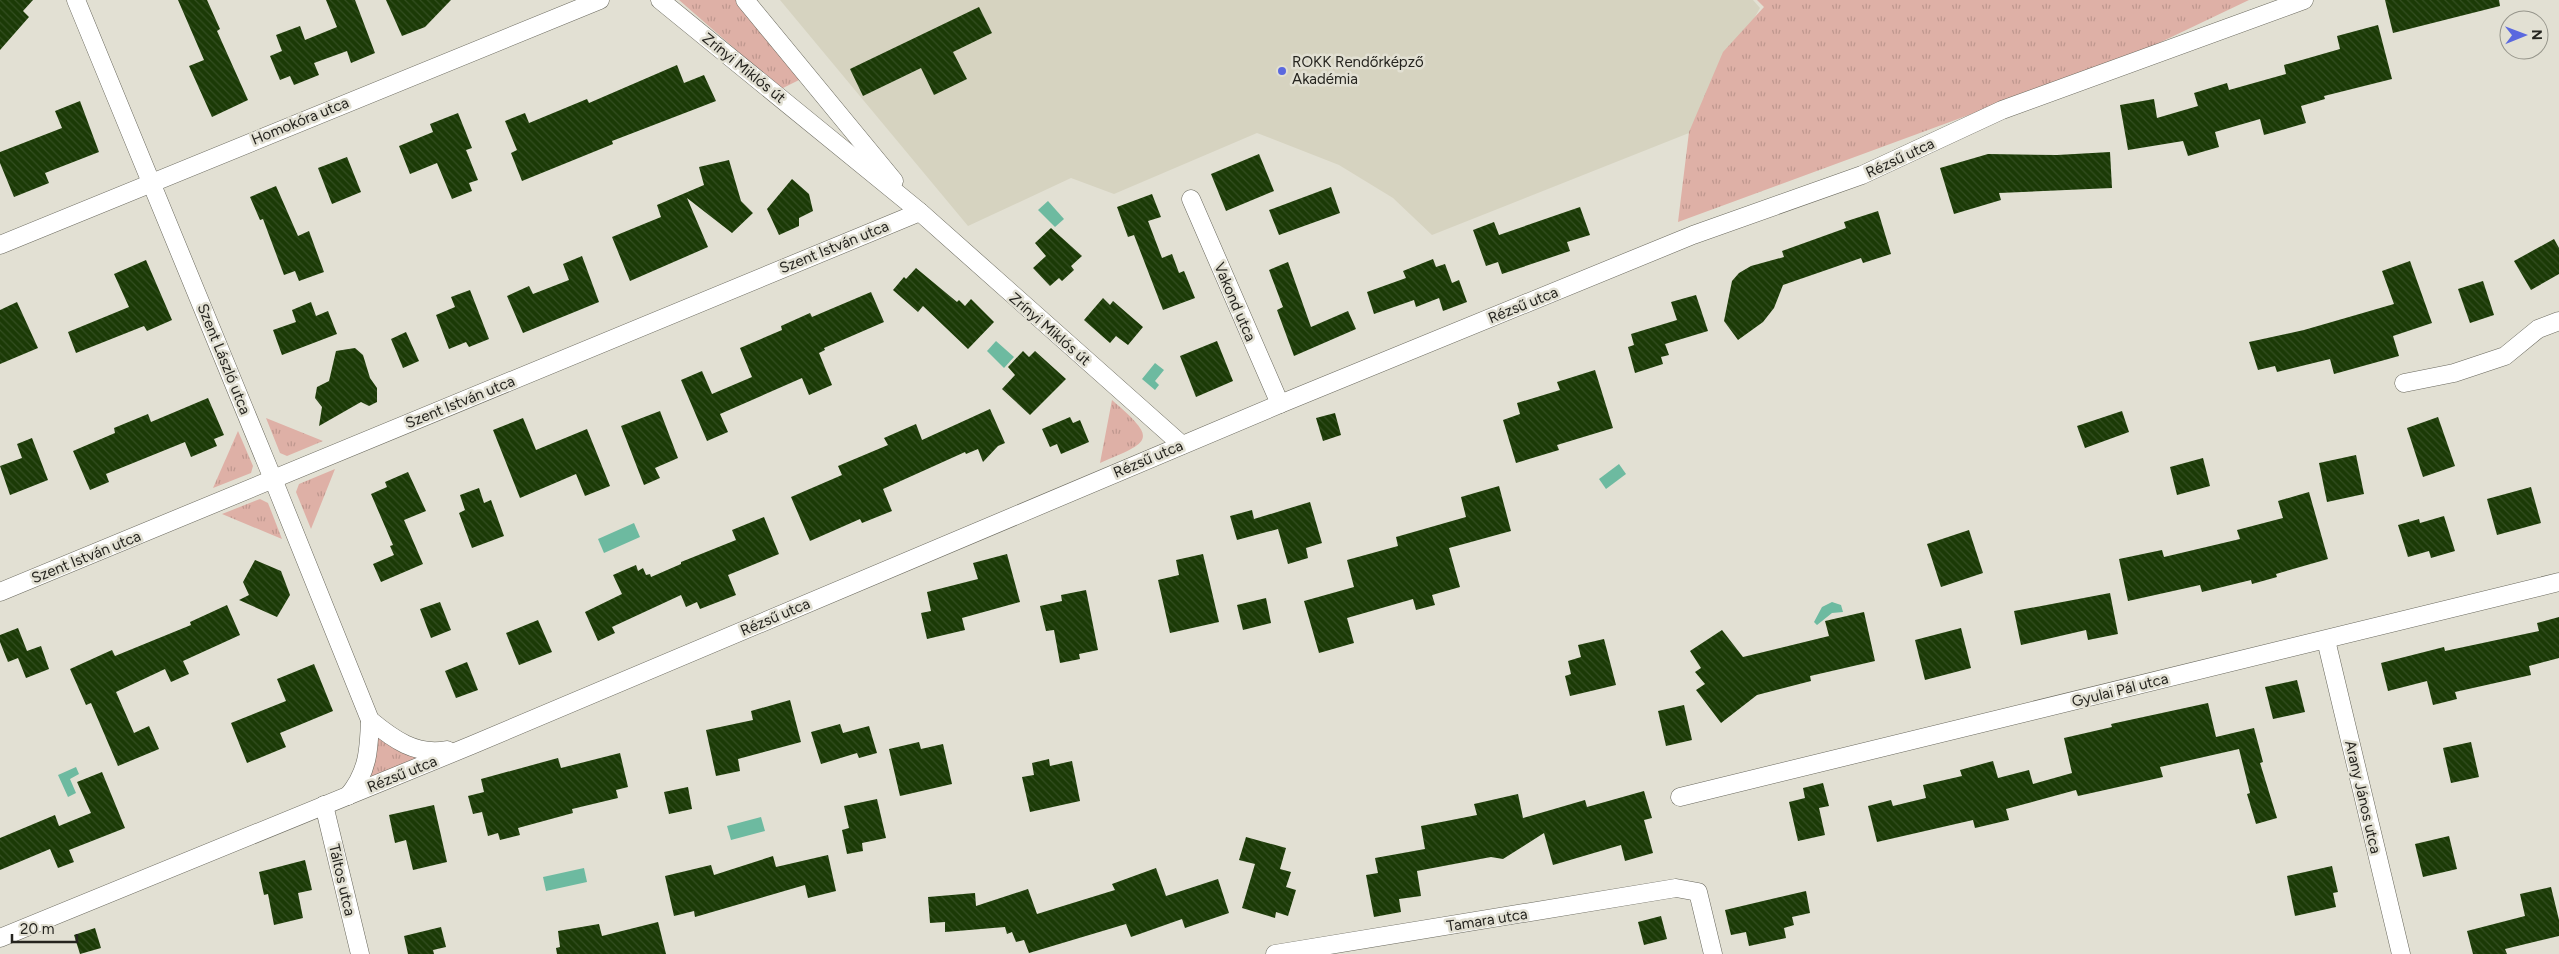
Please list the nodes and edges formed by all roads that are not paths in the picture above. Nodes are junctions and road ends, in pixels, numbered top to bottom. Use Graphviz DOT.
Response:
graph roads {
  1 [pos="76,0"];
  2 [pos="600,0"];
  3 [pos="660,0"];
  4 [pos="745,0"];
  5 [pos="2304,0"];
  6 [pos="151,182"];
  7 [pos="1191,199"];
  8 [pos="920,212"];
  9 [pos="0,244"];
  10 [pos="2559,321"];
  11 [pos="2404,383"];
  12 [pos="1280,404"];
  13 [pos="1182,445"];
  14 [pos="274,479"];
  15 [pos="2559,582"];
  16 [pos="0,592"];
  17 [pos="2326,640"];
  18 [pos="370,720"];
  19 [pos="472,745"];
  20 [pos="348,796"];
  21 [pos="1680,797"];
  22 [pos="324,805"];
  23 [pos="0,938"];
  24 [pos="360,954"];
  25 [pos="1275,954"];
  26 [pos="1713,954"];
  27 [pos="2401,954"];
  1 -- 6 [label="street, Szent László utca"];
  2 -- 6 [label="street, Homokóra utca"];
  3 -- 8 [label="street, Zrínyi Miklós út"];
  4 -- 8 [label="street, Zrínyi Miklós út"];
  5 -- 12 [label="street, Rézsű utca"];
  6 -- 9 [label="street, Homokóra utca"];
  6 -- 14 [label="street, Szent László utca"];
  7 -- 12 [label="street, Vakond utca"];
  8 -- 13 [label="street, Zrínyi Miklós út"];
  8 -- 14 [label="street, Szent István utca"];
  10 -- 11 [label="street"];
  12 -- 13 [label="street, Rézsű utca"];
  13 -- 19 [label="street, Rézsű utca"];
  14 -- 16 [label="street, Szent István utca"];
  14 -- 18 [label="street, Szent László utca"];
  15 -- 17 [label="street, Gyulai Pál utca"];
  17 -- 21 [label="street, Gyulai Pál utca"];
  17 -- 27 [label="street, Arany János utca"];
  18 -- 19 [label="street, Szent László utca"];
  18 -- 20 [label="street, Szent László utca"];
  19 -- 20 [label="street, Rézsű utca"];
  20 -- 22 [label="street, Rézsű utca"];
  22 -- 23 [label="street, Rézsű utca"];
  22 -- 24 [label="street, Táltos utca"];
  25 -- 26 [label="street, Tamara utca"];
}
